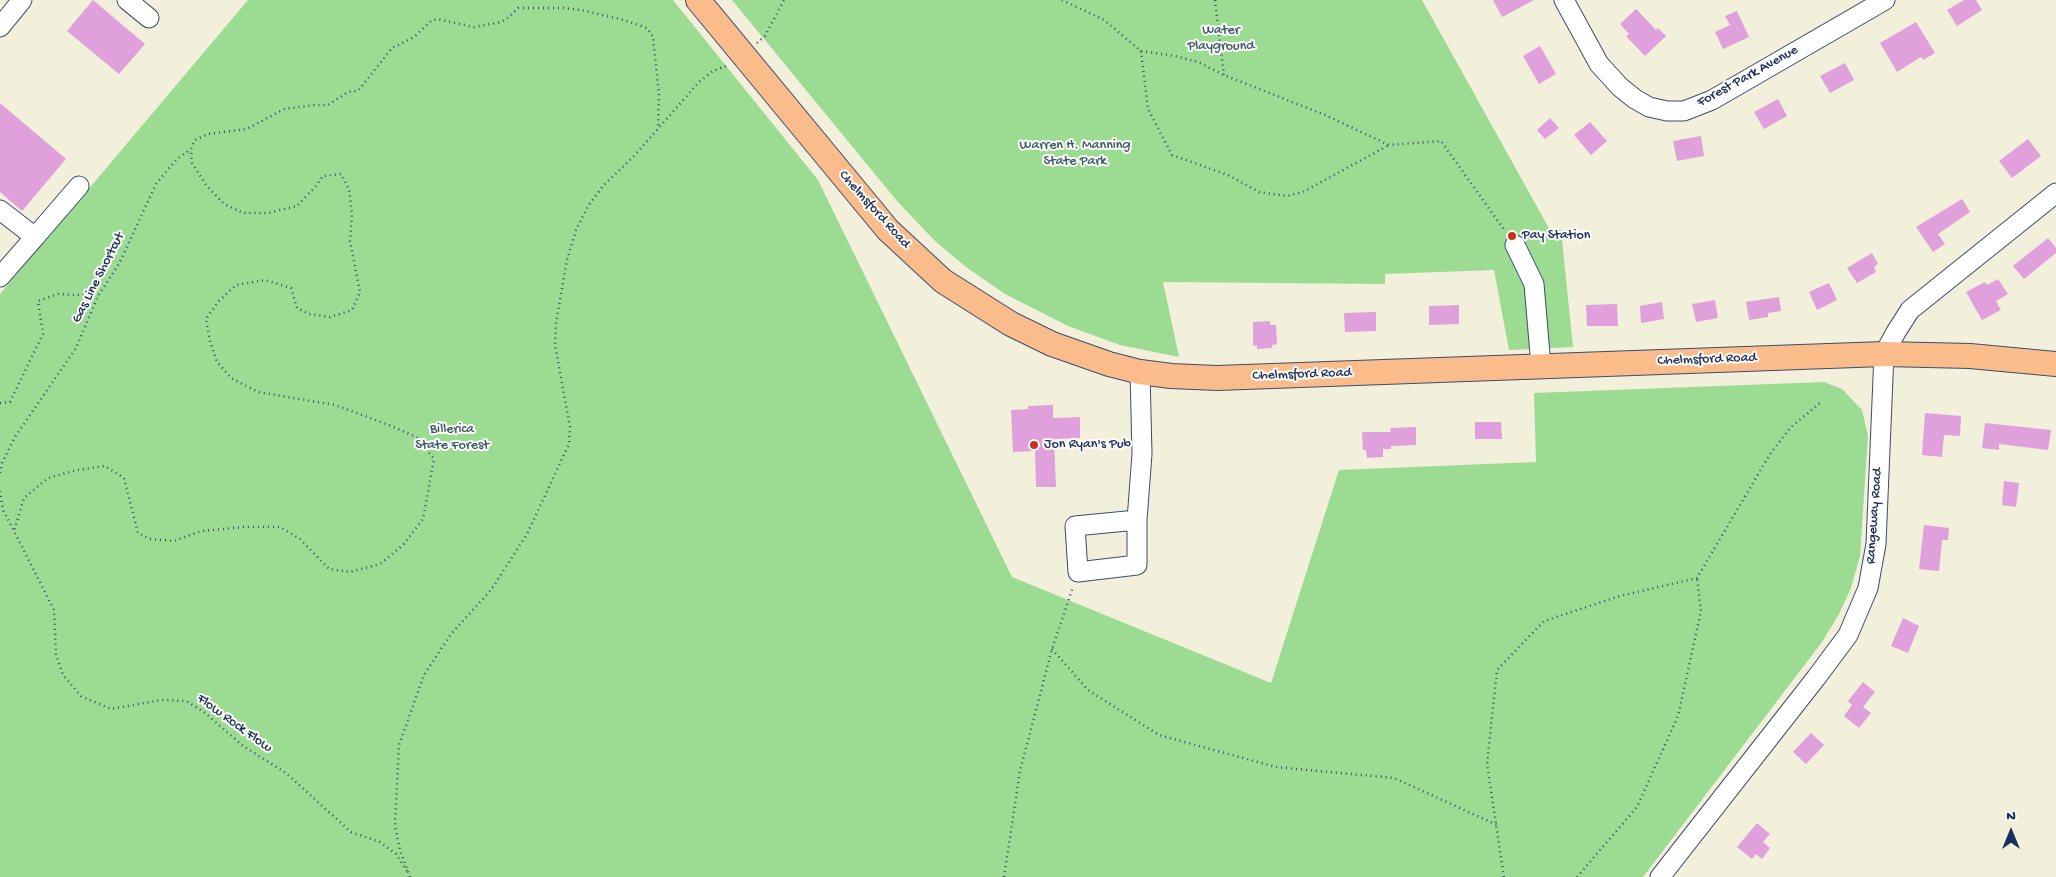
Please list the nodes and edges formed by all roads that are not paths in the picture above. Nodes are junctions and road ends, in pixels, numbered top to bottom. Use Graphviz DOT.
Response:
graph roads {
  1 [pos="22,0"];
  2 [pos="127,0"];
  3 [pos="698,0"];
  4 [pos="1564,0"];
  5 [pos="1885,0"];
  6 [pos="149,18"];
  7 [pos="0,27"];
  8 [pos="79,186"];
  9 [pos="2056,194"];
  10 [pos="0,210"];
  11 [pos="35,237"];
  12 [pos="1515,246"];
  13 [pos="4,265"];
  14 [pos="1884,354"];
  15 [pos="2056,364"];
  16 [pos="1542,366"];
  17 [pos="1140,372"];
  18 [pos="1137,520"];
  19 [pos="1660,877"];
  1 -- 7 [label="street"];
  2 -- 6 [label="street"];
  3 -- 17 [label="main road, Chelmsford Road"];
  4 -- 5 [label="street, Forest Park Avenue"];
  8 -- 11 [label="street"];
  9 -- 14 [label="street, Rangeway Road"];
  10 -- 11 [label="street"];
  11 -- 13 [label="street"];
  12 -- 16 [label="street"];
  14 -- 15 [label="main road, Chelmsford Road"];
  14 -- 16 [label="main road, Chelmsford Road"];
  14 -- 19 [label="street, Rangeway Road"];
  16 -- 17 [label="main road, Chelmsford Road"];
  17 -- 18 [label="street"];
  18 -- 18 [label="street"];
}
